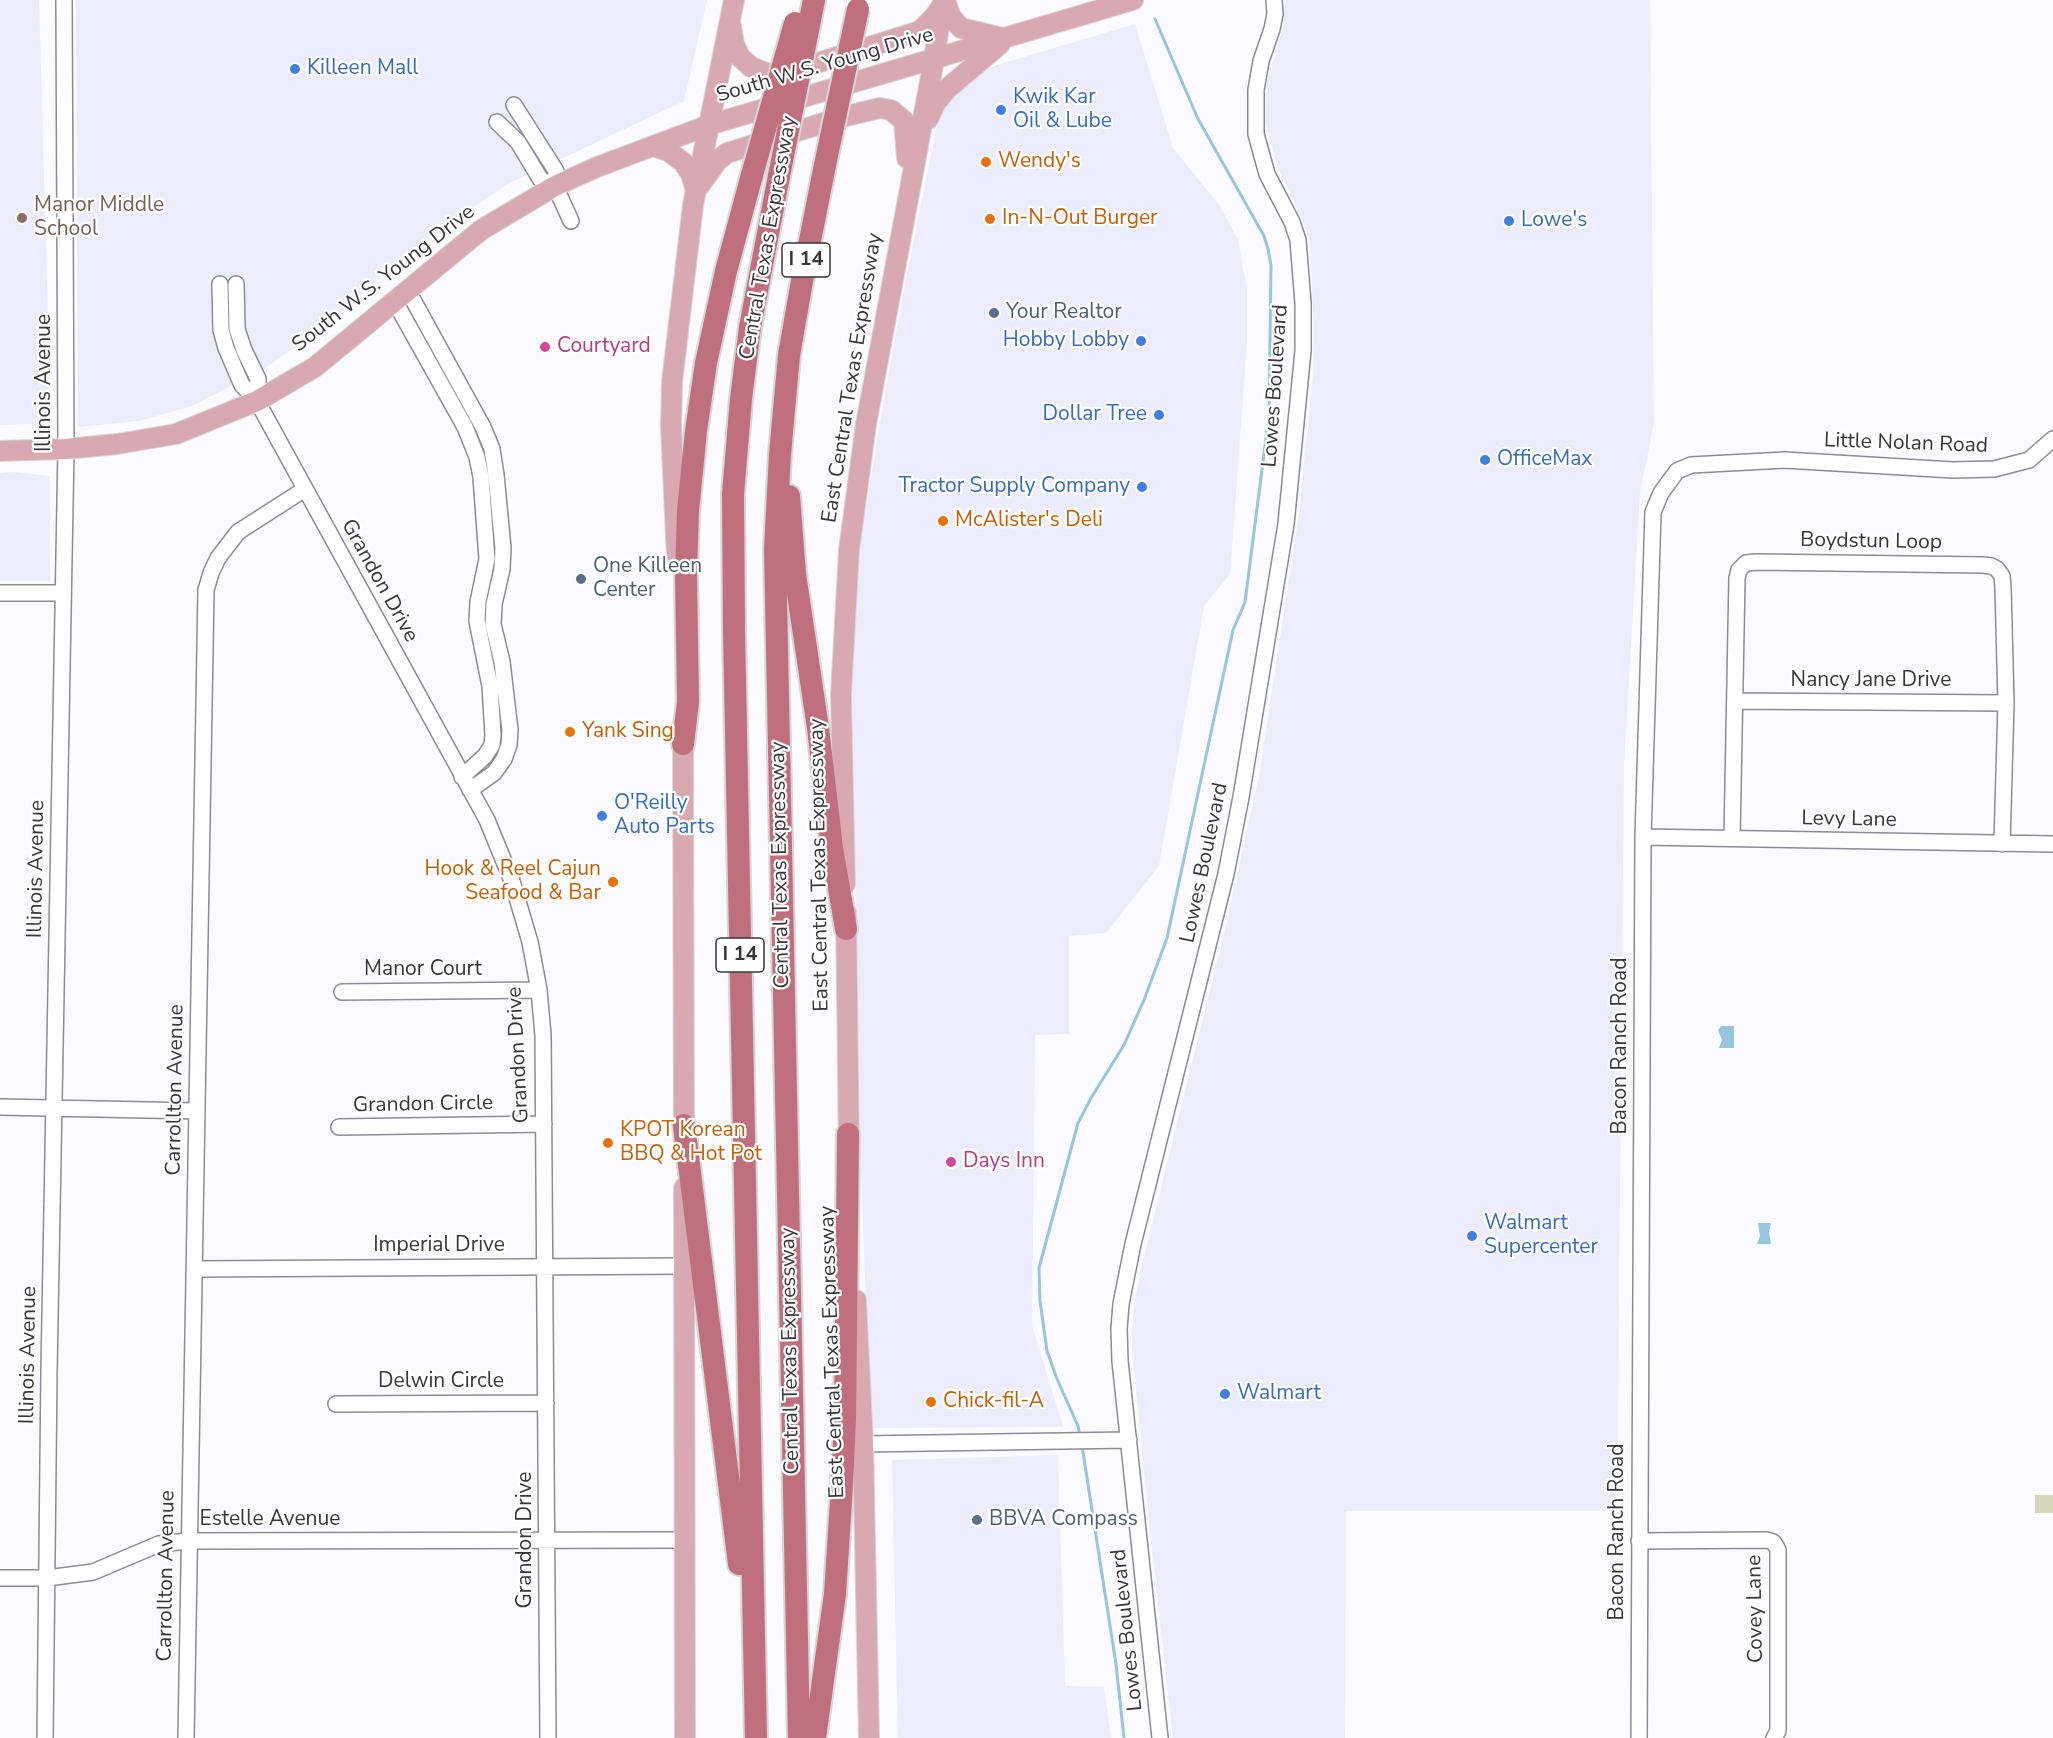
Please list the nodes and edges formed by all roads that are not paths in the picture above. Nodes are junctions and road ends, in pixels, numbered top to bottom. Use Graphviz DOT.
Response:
graph roads {
  1 [pos="63,0"];
  2 [pos="734,0"];
  3 [pos="802,0"];
  4 [pos="814,0"];
  5 [pos="1133,0"];
  6 [pos="1274,0"];
  7 [pos="944,1"];
  8 [pos="859,4"];
  9 [pos="730,21"];
  10 [pos="802,24"];
  11 [pos="1007,38"];
  12 [pos="934,60"];
  13 [pos="514,105"];
  14 [pos="497,122"];
  15 [pos="709,125"];
  16 [pos="920,135"];
  17 [pos="653,146"];
  18 [pos="555,186"];
  19 [pos="696,191"];
  20 [pos="908,197"];
  21 [pos="571,221"];
  22 [pos="220,284"];
  23 [pos="236,284"];
  24 [pos="401,294"];
  25 [pos="438,345"];
  26 [pos="424,353"];
  27 [pos="789,355"];
  28 [pos="256,401"];
  29 [pos="2053,439"];
  30 [pos="66,449"];
  31 [pos="0,451"];
  32 [pos="1785,460"];
  33 [pos="488,476"];
  34 [pos="305,489"];
  35 [pos="501,530"];
  36 [pos="486,535"];
  37 [pos="0,593"];
  38 [pos="63,593"];
  39 [pos="493,656"];
  40 [pos="1736,701"];
  41 [pos="2006,703"];
  42 [pos="509,718"];
  43 [pos="492,719"];
  44 [pos="683,744"];
  45 [pos="466,784"];
  46 [pos="1643,837"];
  47 [pos="1732,838"];
  48 [pos="2002,844"];
  49 [pos="2053,844"];
  50 [pos="846,929"];
  51 [pos="539,990"];
  52 [pos="342,992"];
  53 [pos="0,1107"];
  54 [pos="54,1109"];
  55 [pos="196,1111"];
  56 [pos="544,1124"];
  57 [pos="684,1125"];
  58 [pos="339,1127"];
  59 [pos="848,1134"];
  60 [pos="545,1266"];
  61 [pos="684,1266"];
  62 [pos="195,1269"];
  63 [pos="546,1403"];
  64 [pos="336,1404"];
  65 [pos="1129,1440"];
  66 [pos="863,1444"];
  67 [pos="547,1540"];
  68 [pos="684,1540"];
  69 [pos="189,1541"];
  70 [pos="1639,1541"];
  71 [pos="0,1578"];
  72 [pos="47,1578"];
  73 [pos="754,1654"];
  74 [pos="45,1738"];
  75 [pos="186,1738"];
  76 [pos="548,1738"];
  77 [pos="685,1738"];
  78 [pos="756,1738"];
  79 [pos="799,1738"];
  80 [pos="815,1738"];
  81 [pos="869,1738"];
  82 [pos="1160,1738"];
  83 [pos="1639,1738"];
  84 [pos="1774,1738"];
  1 -- 30 [label="street, Illinois Avenue"];
  2 -- 9 [label="main road"];
  3 -- 10 [label="highway"];
  4 -- 10 [label="highway, Central Texas Expressway / I 14"];
  5 -- 11 [label="main road, South W.S. Young Drive"];
  6 -- 65 [label="street, Lowes Boulevard"];
  7 -- 9 [label="main road"];
  7 -- 11 [label="main road"];
  7 -- 12 [label="main road, East Central Texas Expressway"];
  8 -- 27 [label="highway, Central Texas Expressway / I 14, bridge"];
  9 -- 15 [label="main road"];
  10 -- 44 [label="highway, bridge"];
  10 -- 73 [label="highway, Central Texas Expressway / I 14, bridge"];
  11 -- 12 [label="main road, South W.S. Young Drive"];
  11 -- 16 [label="main road"];
  12 -- 15 [label="main road, South W.S. Young Drive"];
  12 -- 16 [label="main road, East Central Texas Expressway"];
  13 -- 18 [label="street"];
  14 -- 18 [label="street"];
  15 -- 17 [label="main road, South W.S. Young Drive"];
  15 -- 19 [label="main road"];
  16 -- 20 [label="main road, East Central Texas Expressway"];
  17 -- 18 [label="main road, South W.S. Young Drive"];
  17 -- 19 [label="main road"];
  18 -- 21 [label="street"];
  18 -- 24 [label="main road, South W.S. Young Drive"];
  19 -- 20 [label="main road"];
  19 -- 44 [label="main road"];
  20 -- 50 [label="main road, East Central Texas Expressway"];
  22 -- 28 [label="street, Grandon Drive"];
  23 -- 28 [label="street"];
  24 -- 25 [label="street"];
  24 -- 26 [label="street"];
  24 -- 28 [label="main road, South W.S. Young Drive"];
  25 -- 26 [label="street"];
  25 -- 33 [label="street"];
  26 -- 33 [label="street"];
  27 -- 50 [label="highway"];
  27 -- 79 [label="highway, Central Texas Expressway / I 14"];
  28 -- 30 [label="main road, South W.S. Young Drive"];
  28 -- 34 [label="street, Grandon Drive"];
  29 -- 32 [label="street, Little Nolan Road"];
  30 -- 31 [label="main road, South W.S. Young Drive"];
  30 -- 38 [label="street, Illinois Avenue"];
  32 -- 46 [label="street, Bacon Ranch Road"];
  33 -- 35 [label="street"];
  33 -- 36 [label="street"];
  34 -- 45 [label="street, Grandon Drive"];
  34 -- 55 [label="street, Carrollton Avenue"];
  35 -- 36 [label="street"];
  35 -- 39 [label="street"];
  36 -- 39 [label="street"];
  37 -- 38 [label="street"];
  38 -- 54 [label="street, Illinois Avenue"];
  39 -- 42 [label="street"];
  39 -- 43 [label="street"];
  40 -- 41 [label="street, Nancy Jane Drive"];
  40 -- 41 [label="street, Boydstun Loop"];
  40 -- 47 [label="street, Boydstun Loop"];
  41 -- 48 [label="street, Boydstun Loop"];
  42 -- 43 [label="street"];
  42 -- 45 [label="street"];
  43 -- 45 [label="street"];
  44 -- 57 [label="main road"];
  45 -- 51 [label="street, Grandon Drive"];
  46 -- 47 [label="street, Levy Lane"];
  46 -- 70 [label="street, Bacon Ranch Road"];
  47 -- 48 [label="street, Levy Lane"];
  48 -- 49 [label="street, Levy Lane"];
  50 -- 59 [label="main road, East Central Texas Expressway"];
  51 -- 52 [label="street, Manor Court"];
  51 -- 56 [label="street, Grandon Drive"];
  53 -- 54 [label="street"];
  54 -- 55 [label="street"];
  54 -- 72 [label="street, Illinois Avenue"];
  55 -- 62 [label="street, Carrollton Avenue"];
  56 -- 58 [label="street, Grandon Circle"];
  56 -- 60 [label="street, Grandon Drive"];
  57 -- 61 [label="main road"];
  57 -- 73 [label="highway"];
  59 -- 66 [label="main road, East Central Texas Expressway"];
  59 -- 80 [label="highway"];
  60 -- 61 [label="street, Imperial Drive"];
  60 -- 62 [label="street, Imperial Drive"];
  60 -- 63 [label="street, Grandon Drive"];
  61 -- 68 [label="main road"];
  62 -- 69 [label="street, Carrollton Avenue"];
  63 -- 64 [label="street, Delwin Circle"];
  63 -- 67 [label="street, Grandon Drive"];
  65 -- 66 [label="street"];
  65 -- 82 [label="street, Lowes Boulevard"];
  66 -- 81 [label="main road, East Central Texas Expressway"];
  67 -- 68 [label="street, Estelle Avenue"];
  67 -- 69 [label="street, Estelle Avenue"];
  67 -- 76 [label="street, Grandon Drive"];
  68 -- 77 [label="main road"];
  69 -- 72 [label="street, Estelle Avenue"];
  69 -- 75 [label="street, Carrollton Avenue"];
  70 -- 83 [label="street, Bacon Ranch Road"];
  70 -- 84 [label="street, Covey Lane"];
  71 -- 72 [label="street, Estelle Avenue"];
  72 -- 74 [label="street, Illinois Avenue"];
  73 -- 78 [label="highway, Central Texas Expressway / I 14"];
}
